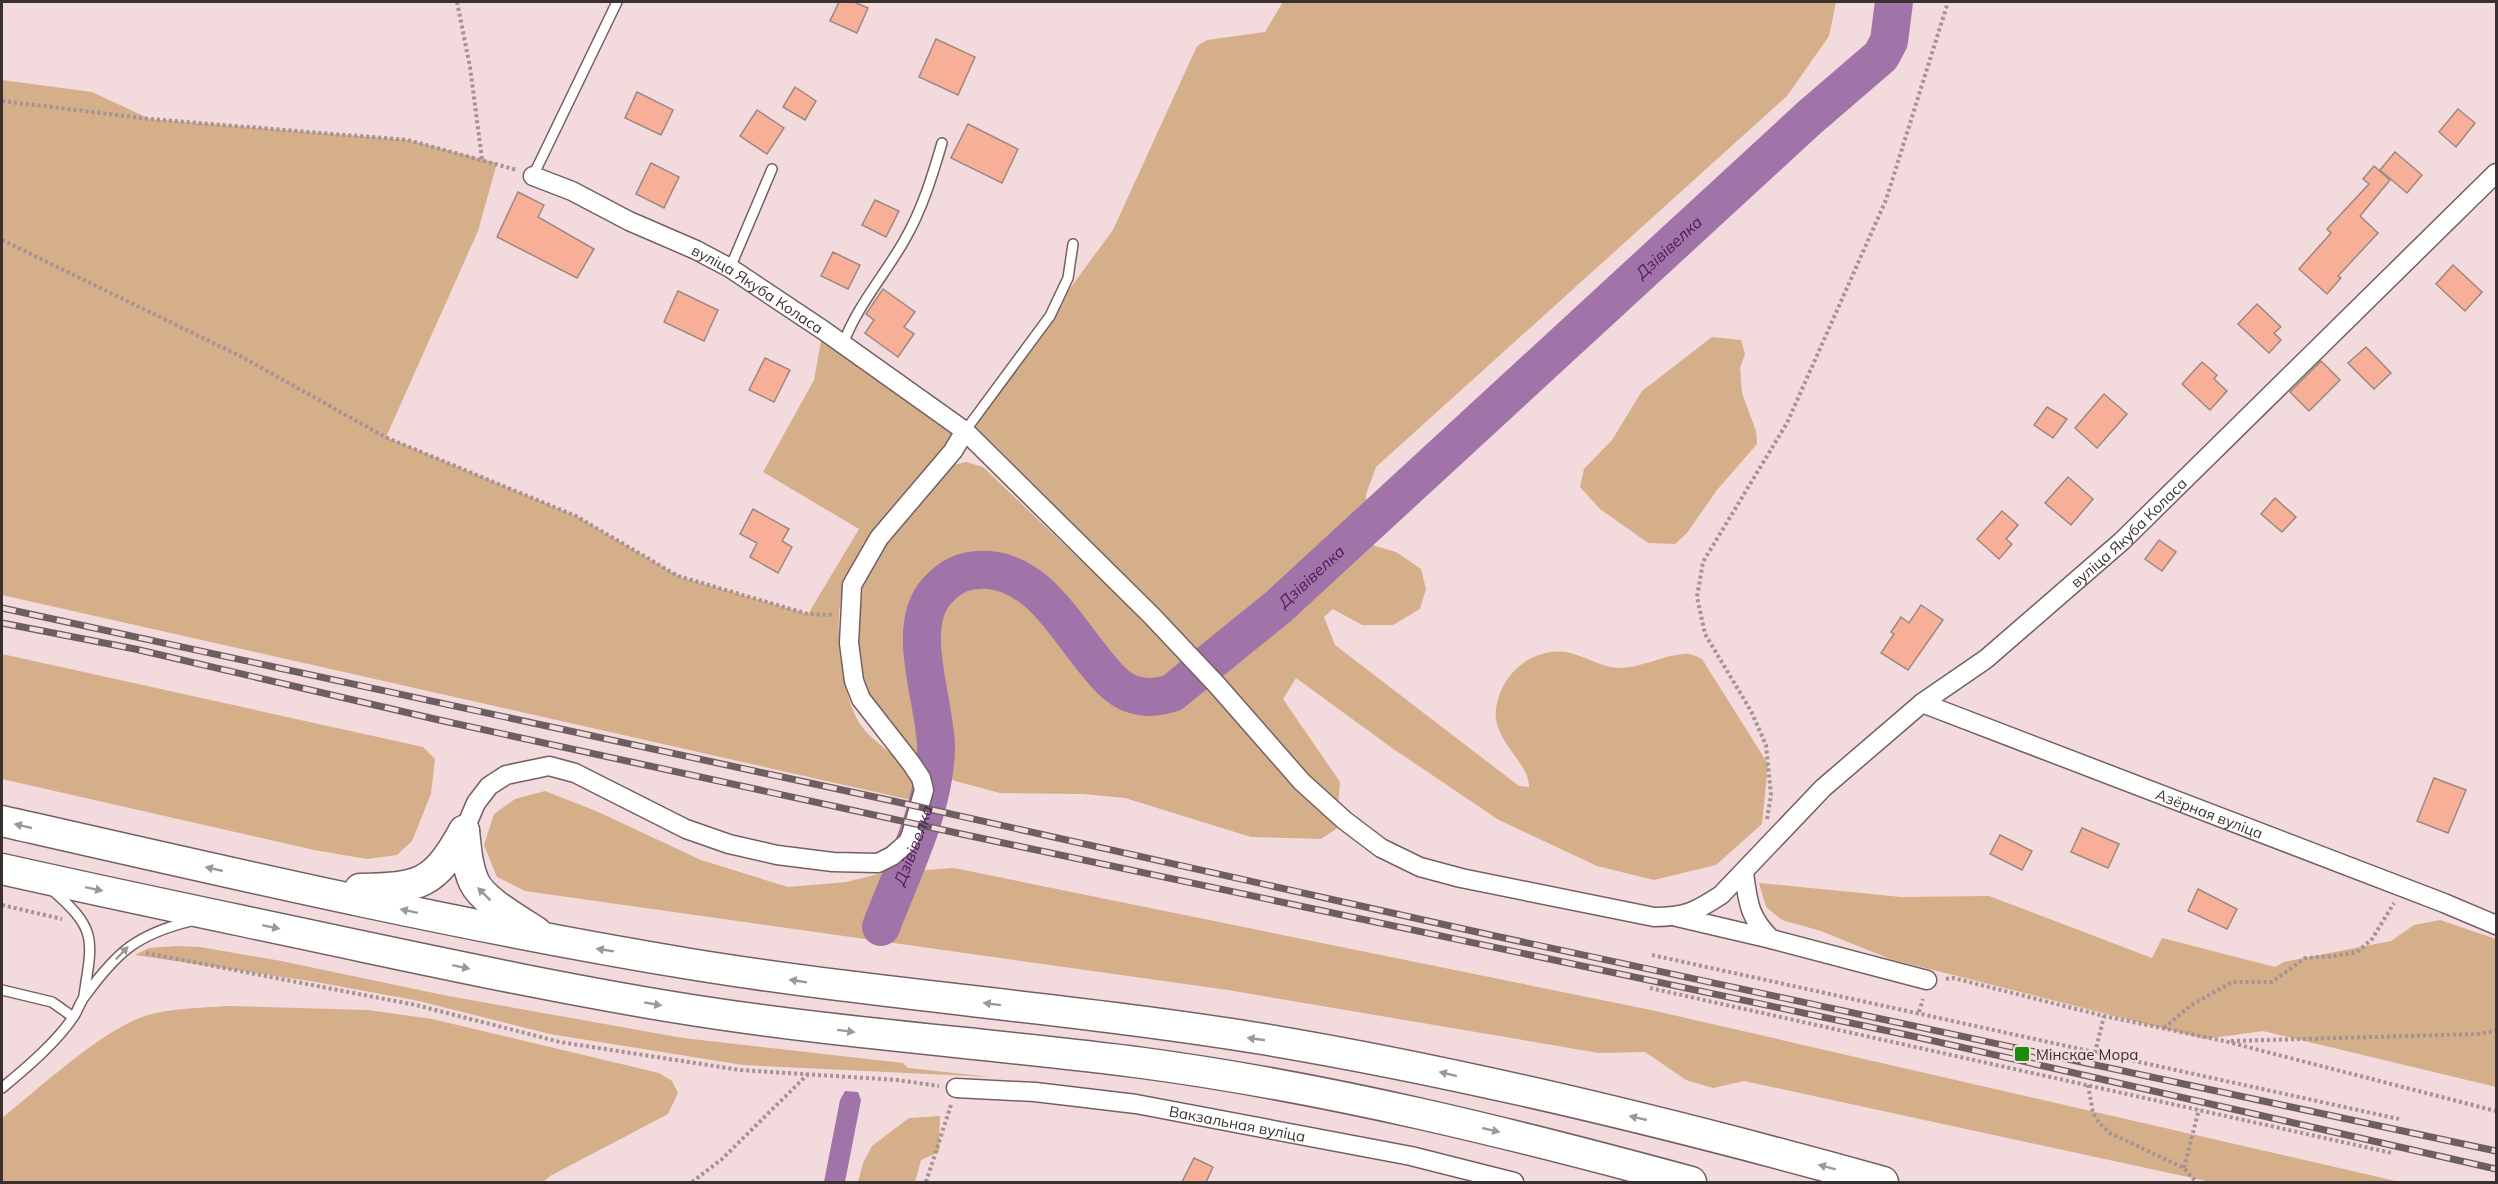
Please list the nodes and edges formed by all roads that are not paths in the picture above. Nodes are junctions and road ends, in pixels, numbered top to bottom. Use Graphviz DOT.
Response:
graph roads {
  1 [pos="617,2"];
  2 [pos="942,143"];
  3 [pos="772,170"];
  4 [pos="2496,173"];
  5 [pos="533,176"];
  6 [pos="1073,244"];
  7 [pos="730,268"];
  8 [pos="843,344"];
  9 [pos="965,431"];
  10 [pos="1922,703"];
  11 [pos="2,821"];
  12 [pos="464,831"];
  13 [pos="2,869"];
  14 [pos="1744,873"];
  15 [pos="37,877"];
  16 [pos="312,891"];
  17 [pos="213,915"];
  18 [pos="1677,917"];
  19 [pos="2496,925"];
  20 [pos="1771,939"];
  21 [pos="549,941"];
  22 [pos="1928,980"];
  23 [pos="2,990"];
  24 [pos="83,997"];
  25 [pos="74,1017"];
  26 [pos="2,1088"];
  27 [pos="956,1088"];
  28 [pos="1514,1182"];
  29 [pos="1691,1182"];
  30 [pos="1883,1182"];
  1 -- 5 [label="lane"];
  2 -- 8 [label="lane"];
  3 -- 7 [label="lane"];
  4 -- 10 [label="street, вуліца Якуба Коласа"];
  5 -- 7 [label="street, вуліца Якуба Коласа"];
  6 -- 9 [label="lane"];
  7 -- 8 [label="street, вуліца Якуба Коласа"];
  8 -- 9 [label="street, вуліца Якуба Коласа"];
  9 -- 12 [label="street"];
  9 -- 18 [label="street, вуліца Якуба Коласа"];
  10 -- 14 [label="street, вуліца Якуба Коласа"];
  10 -- 19 [label="street, Азёрная вуліца"];
  16 -- 11 [label="highway, one-way"];
  12 -- 16 [label="highway"];
  21 -- 12 [label="highway, one-way"];
  13 -- 15 [label="highway"];
  14 -- 18 [label="street, вуліца Якуба Коласа"];
  14 -- 20 [label="street"];
  15 -- 17 [label="highway, one-way"];
  15 -- 24 [label="lane"];
  21 -- 16 [label="highway, one-way"];
  24 -- 17 [label="lane, one-way"];
  17 -- 29 [label="highway, one-way"];
  18 -- 20 [label="street"];
  20 -- 22 [label="street"];
  30 -- 21 [label="highway, one-way"];
  23 -- 25 [label="lane"];
  24 -- 25 [label="lane"];
  25 -- 26 [label="lane"];
  27 -- 28 [label="street, Вакзальная вуліца"];
}
